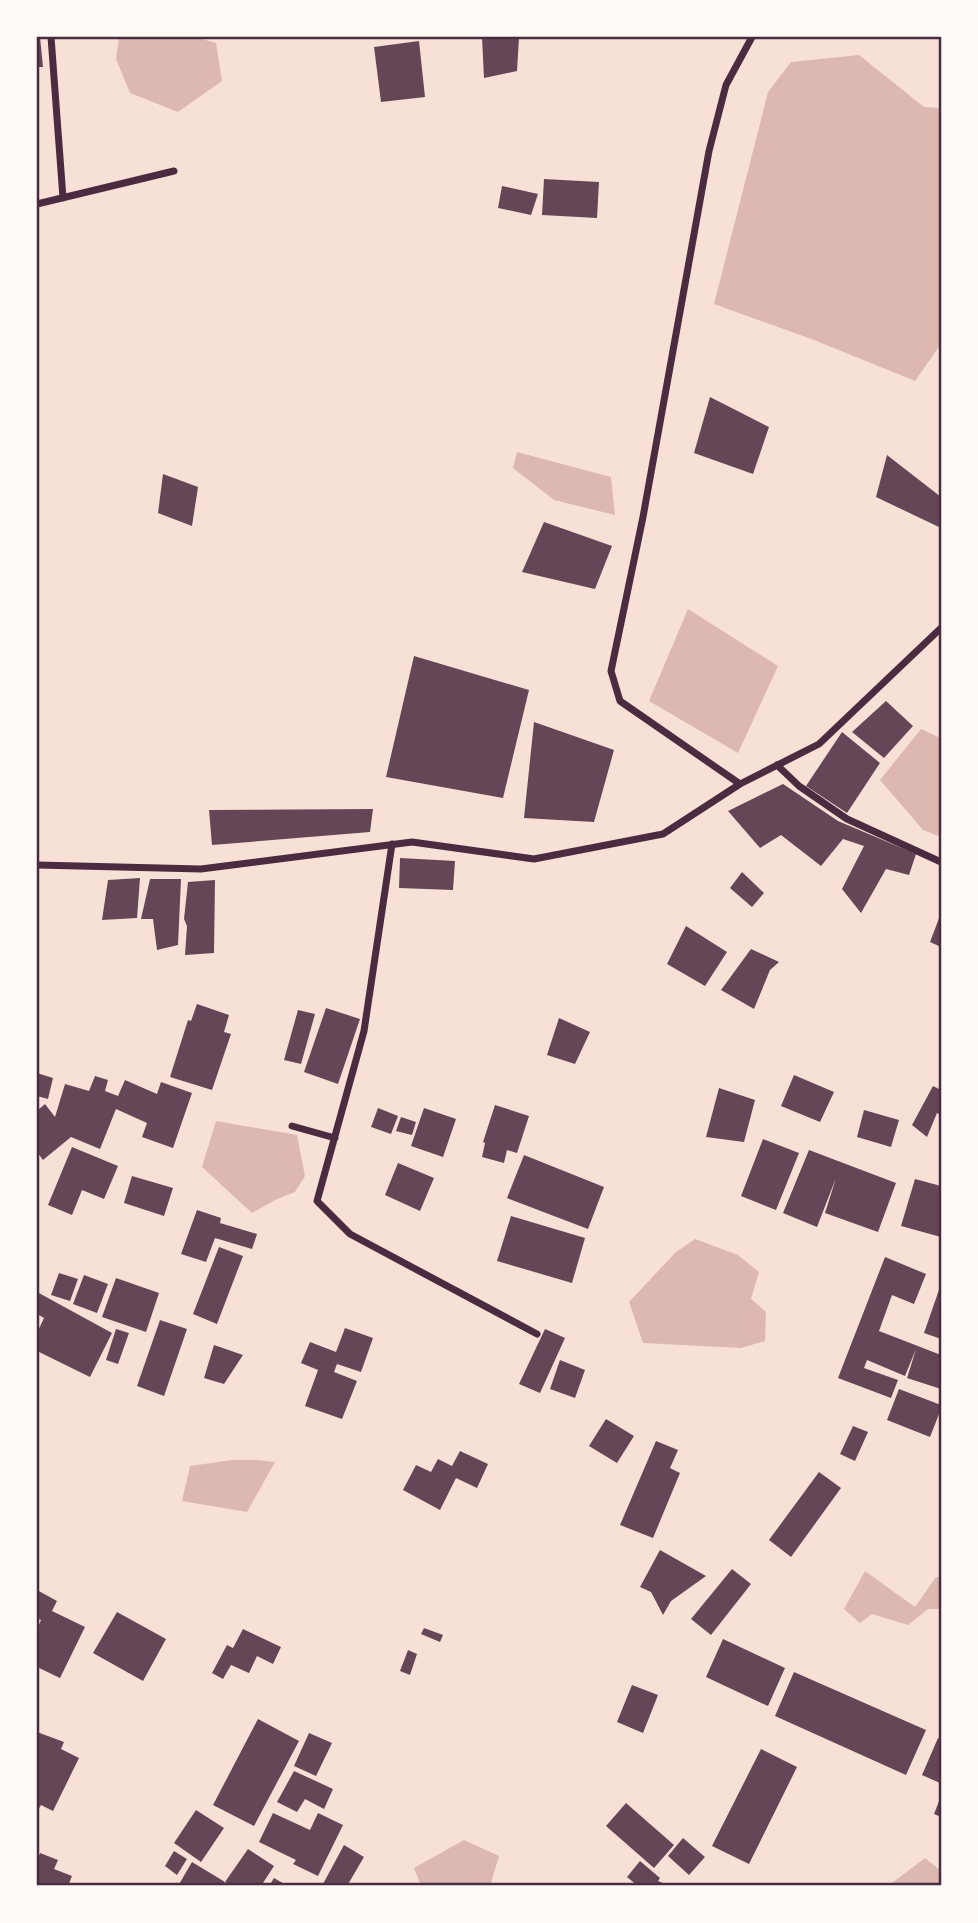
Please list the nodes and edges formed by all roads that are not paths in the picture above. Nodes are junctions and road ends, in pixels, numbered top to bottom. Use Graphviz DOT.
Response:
graph roads {
  1 [pos="51,37"];
  2 [pos="752,37"];
  3 [pos="174,172"];
  4 [pos="63,198"];
  5 [pos="37,204"];
  6 [pos="941,628"];
  7 [pos="777,765"];
  8 [pos="740,784"];
  9 [pos="392,844"];
  10 [pos="941,862"];
  11 [pos="37,865"];
  12 [pos="292,1126"];
  13 [pos="335,1138"];
  14 [pos="537,1334"];
  1 -- 4 [label="street"];
  2 -- 8 [label="street"];
  3 -- 4 [label="street"];
  4 -- 5 [label="street"];
  6 -- 7 [label="street"];
  7 -- 8 [label="street"];
  7 -- 10 [label="street"];
  8 -- 9 [label="street"];
  9 -- 11 [label="street"];
  9 -- 13 [label="street"];
  12 -- 13 [label="street"];
  13 -- 14 [label="street"];
}
